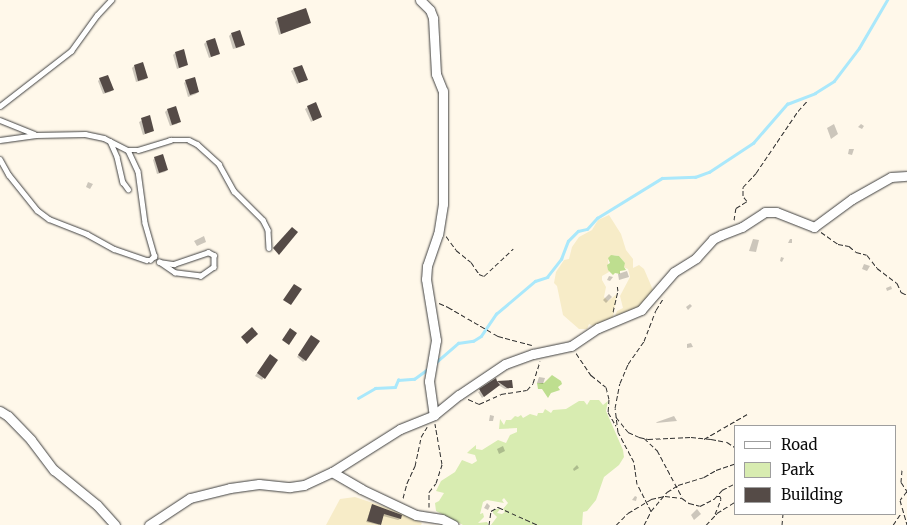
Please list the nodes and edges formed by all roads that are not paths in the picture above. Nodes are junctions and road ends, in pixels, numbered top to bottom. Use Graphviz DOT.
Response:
graph roads {
  1 [pos="420,0"];
  2 [pos="110,1"];
  3 [pos="0,106"];
  4 [pos="0,120"];
  5 [pos="36,134"];
  6 [pos="0,140"];
  7 [pos="110,141"];
  8 [pos="128,150"];
  9 [pos="0,159"];
  10 [pos="907,176"];
  11 [pos="128,189"];
  12 [pos="269,248"];
  13 [pos="154,256"];
  14 [pos="159,262"];
  15 [pos="0,411"];
  16 [pos="434,416"];
  17 [pos="332,472"];
  18 [pos="115,525"];
  19 [pos="149,525"];
  20 [pos="454,525"];
  1 -- 16 [label="street"];
  2 -- 3 [label="lane"];
  4 -- 5 [label="lane"];
  5 -- 6 [label="lane"];
  5 -- 7 [label="lane"];
  7 -- 8 [label="lane"];
  7 -- 11 [label="lane"];
  8 -- 12 [label="lane"];
  8 -- 13 [label="lane"];
  9 -- 13 [label="lane"];
  10 -- 16 [label="street"];
  13 -- 14 [label="lane"];
  14 -- 14 [label="lane"];
  15 -- 18 [label="street"];
  16 -- 17 [label="street"];
  17 -- 19 [label="street"];
  17 -- 20 [label="street"];
}
